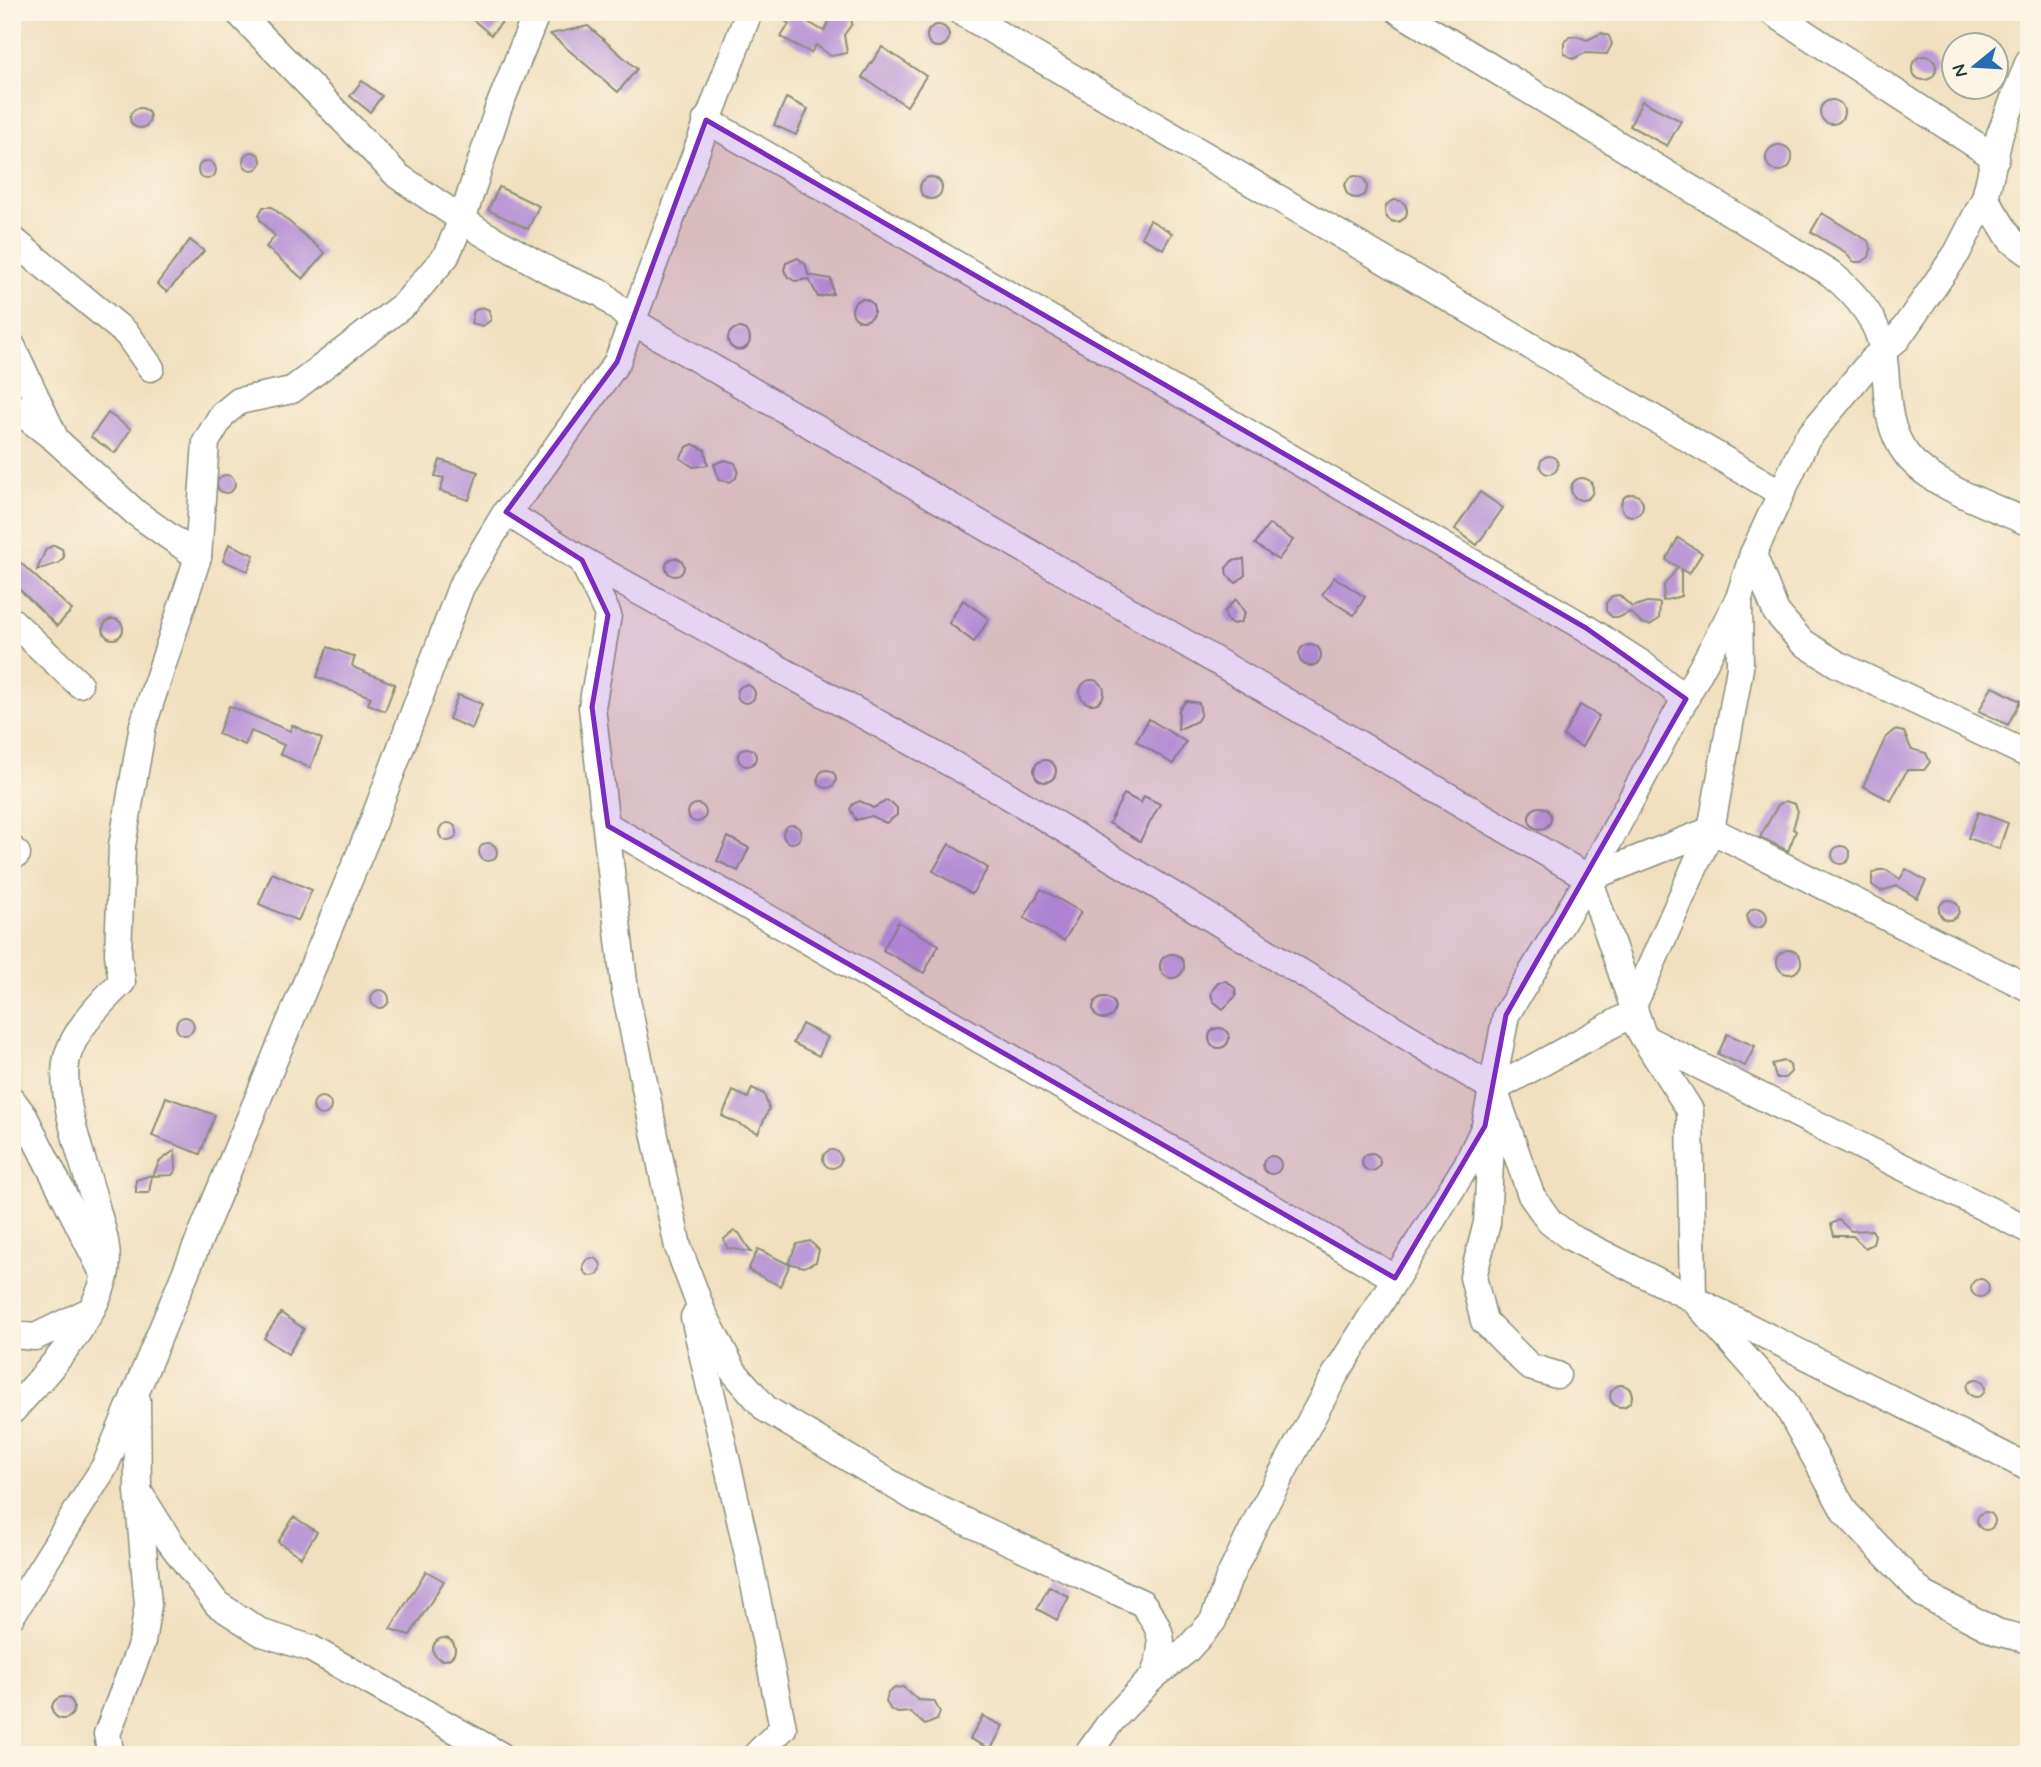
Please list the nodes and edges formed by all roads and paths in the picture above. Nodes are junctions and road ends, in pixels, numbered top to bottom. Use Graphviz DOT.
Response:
graph roads {
  1 [pos="238,12"];
  2 [pos="537,12"];
  3 [pos="749,12"];
  4 [pos="961,12"];
  5 [pos="1399,12"];
  6 [pos="1772,12"];
  7 [pos="2029,61"];
  8 [pos="706,120"];
  9 [pos="1996,158"];
  10 [pos="1985,198"];
  11 [pos="462,220"];
  12 [pos="12,239"];
  13 [pos="2029,253"];
  14 [pos="632,321"];
  15 [pos="12,346"];
  16 [pos="1883,349"];
  17 [pos="151,368"];
  18 [pos="12,406"];
  19 [pos="57,440"];
  20 [pos="1781,493"];
  21 [pos="506,512"];
  22 [pos="2029,523"];
  23 [pos="1752,554"];
  24 [pos="198,557"];
  25 [pos="582,560"];
  26 [pos="1739,597"];
  27 [pos="12,621"];
  28 [pos="79,684"];
  29 [pos="1686,699"];
  30 [pos="2029,755"];
  31 [pos="608,826"];
  32 [pos="1711,830"];
  33 [pos="1589,878"];
  34 [pos="2029,988"];
  35 [pos="1635,1012"];
  36 [pos="1644,1038"];
  37 [pos="1494,1089"];
  38 [pos="12,1100"];
  39 [pos="2029,1230"];
  40 [pos="678,1247"];
  41 [pos="105,1277"];
  42 [pos="1395,1278"];
  43 [pos="1693,1299"];
  44 [pos="93,1308"];
  45 [pos="12,1335"];
  46 [pos="1557,1376"];
  47 [pos="137,1385"];
  48 [pos="12,1411"];
  49 [pos="2029,1468"];
  50 [pos="138,1491"];
  51 [pos="12,1615"];
  52 [pos="2029,1640"];
  53 [pos="1153,1677"];
  54 [pos="111,1755"];
  55 [pos="500,1755"];
  56 [pos="756,1755"];
  57 [pos="1087,1755"];
  1 -- 11 [label="street"];
  2 -- 11 [label="street"];
  3 -- 8 [label="street"];
  4 -- 20 [label="street"];
  5 -- 16 [label="street"];
  6 -- 9 [label="street"];
  7 -- 9 [label="street"];
  8 -- 14 [label="street"];
  8 -- 29 [label="street"];
  9 -- 10 [label="street"];
  10 -- 13 [label="street"];
  10 -- 16 [label="street"];
  11 -- 14 [label="street"];
  11 -- 24 [label="street"];
  12 -- 17 [label="street"];
  14 -- 21 [label="street"];
  14 -- 33 [label="street"];
  15 -- 19 [label="street"];
  16 -- 20 [label="street"];
  16 -- 22 [label="street"];
  18 -- 19 [label="street"];
  19 -- 24 [label="street"];
  20 -- 23 [label="street"];
  21 -- 25 [label="street"];
  21 -- 47 [label="street"];
  23 -- 26 [label="street"];
  23 -- 30 [label="street"];
  24 -- 41 [label="street"];
  25 -- 31 [label="street"];
  25 -- 37 [label="street"];
  26 -- 29 [label="street"];
  26 -- 32 [label="street"];
  27 -- 28 [label="street"];
  29 -- 33 [label="street"];
  31 -- 40 [label="street"];
  31 -- 42 [label="street"];
  32 -- 33 [label="street"];
  32 -- 34 [label="street"];
  32 -- 35 [label="street"];
  33 -- 35 [label="street"];
  33 -- 37 [label="street"];
  35 -- 36 [label="street"];
  35 -- 37 [label="street"];
  36 -- 39 [label="street"];
  36 -- 43 [label="street"];
  37 -- 42 [label="street"];
  37 -- 43 [label="street"];
  37 -- 46 [label="street"];
  38 -- 41 [label="street"];
  40 -- 53 [label="street"];
  40 -- 56 [label="street"];
  41 -- 44 [label="street"];
  42 -- 53 [label="street"];
  43 -- 49 [label="street"];
  43 -- 52 [label="street"];
  44 -- 45 [label="street"];
  44 -- 48 [label="street"];
  47 -- 50 [label="street"];
  47 -- 51 [label="street"];
  50 -- 54 [label="street"];
  50 -- 55 [label="street"];
  53 -- 57 [label="street"];
}
